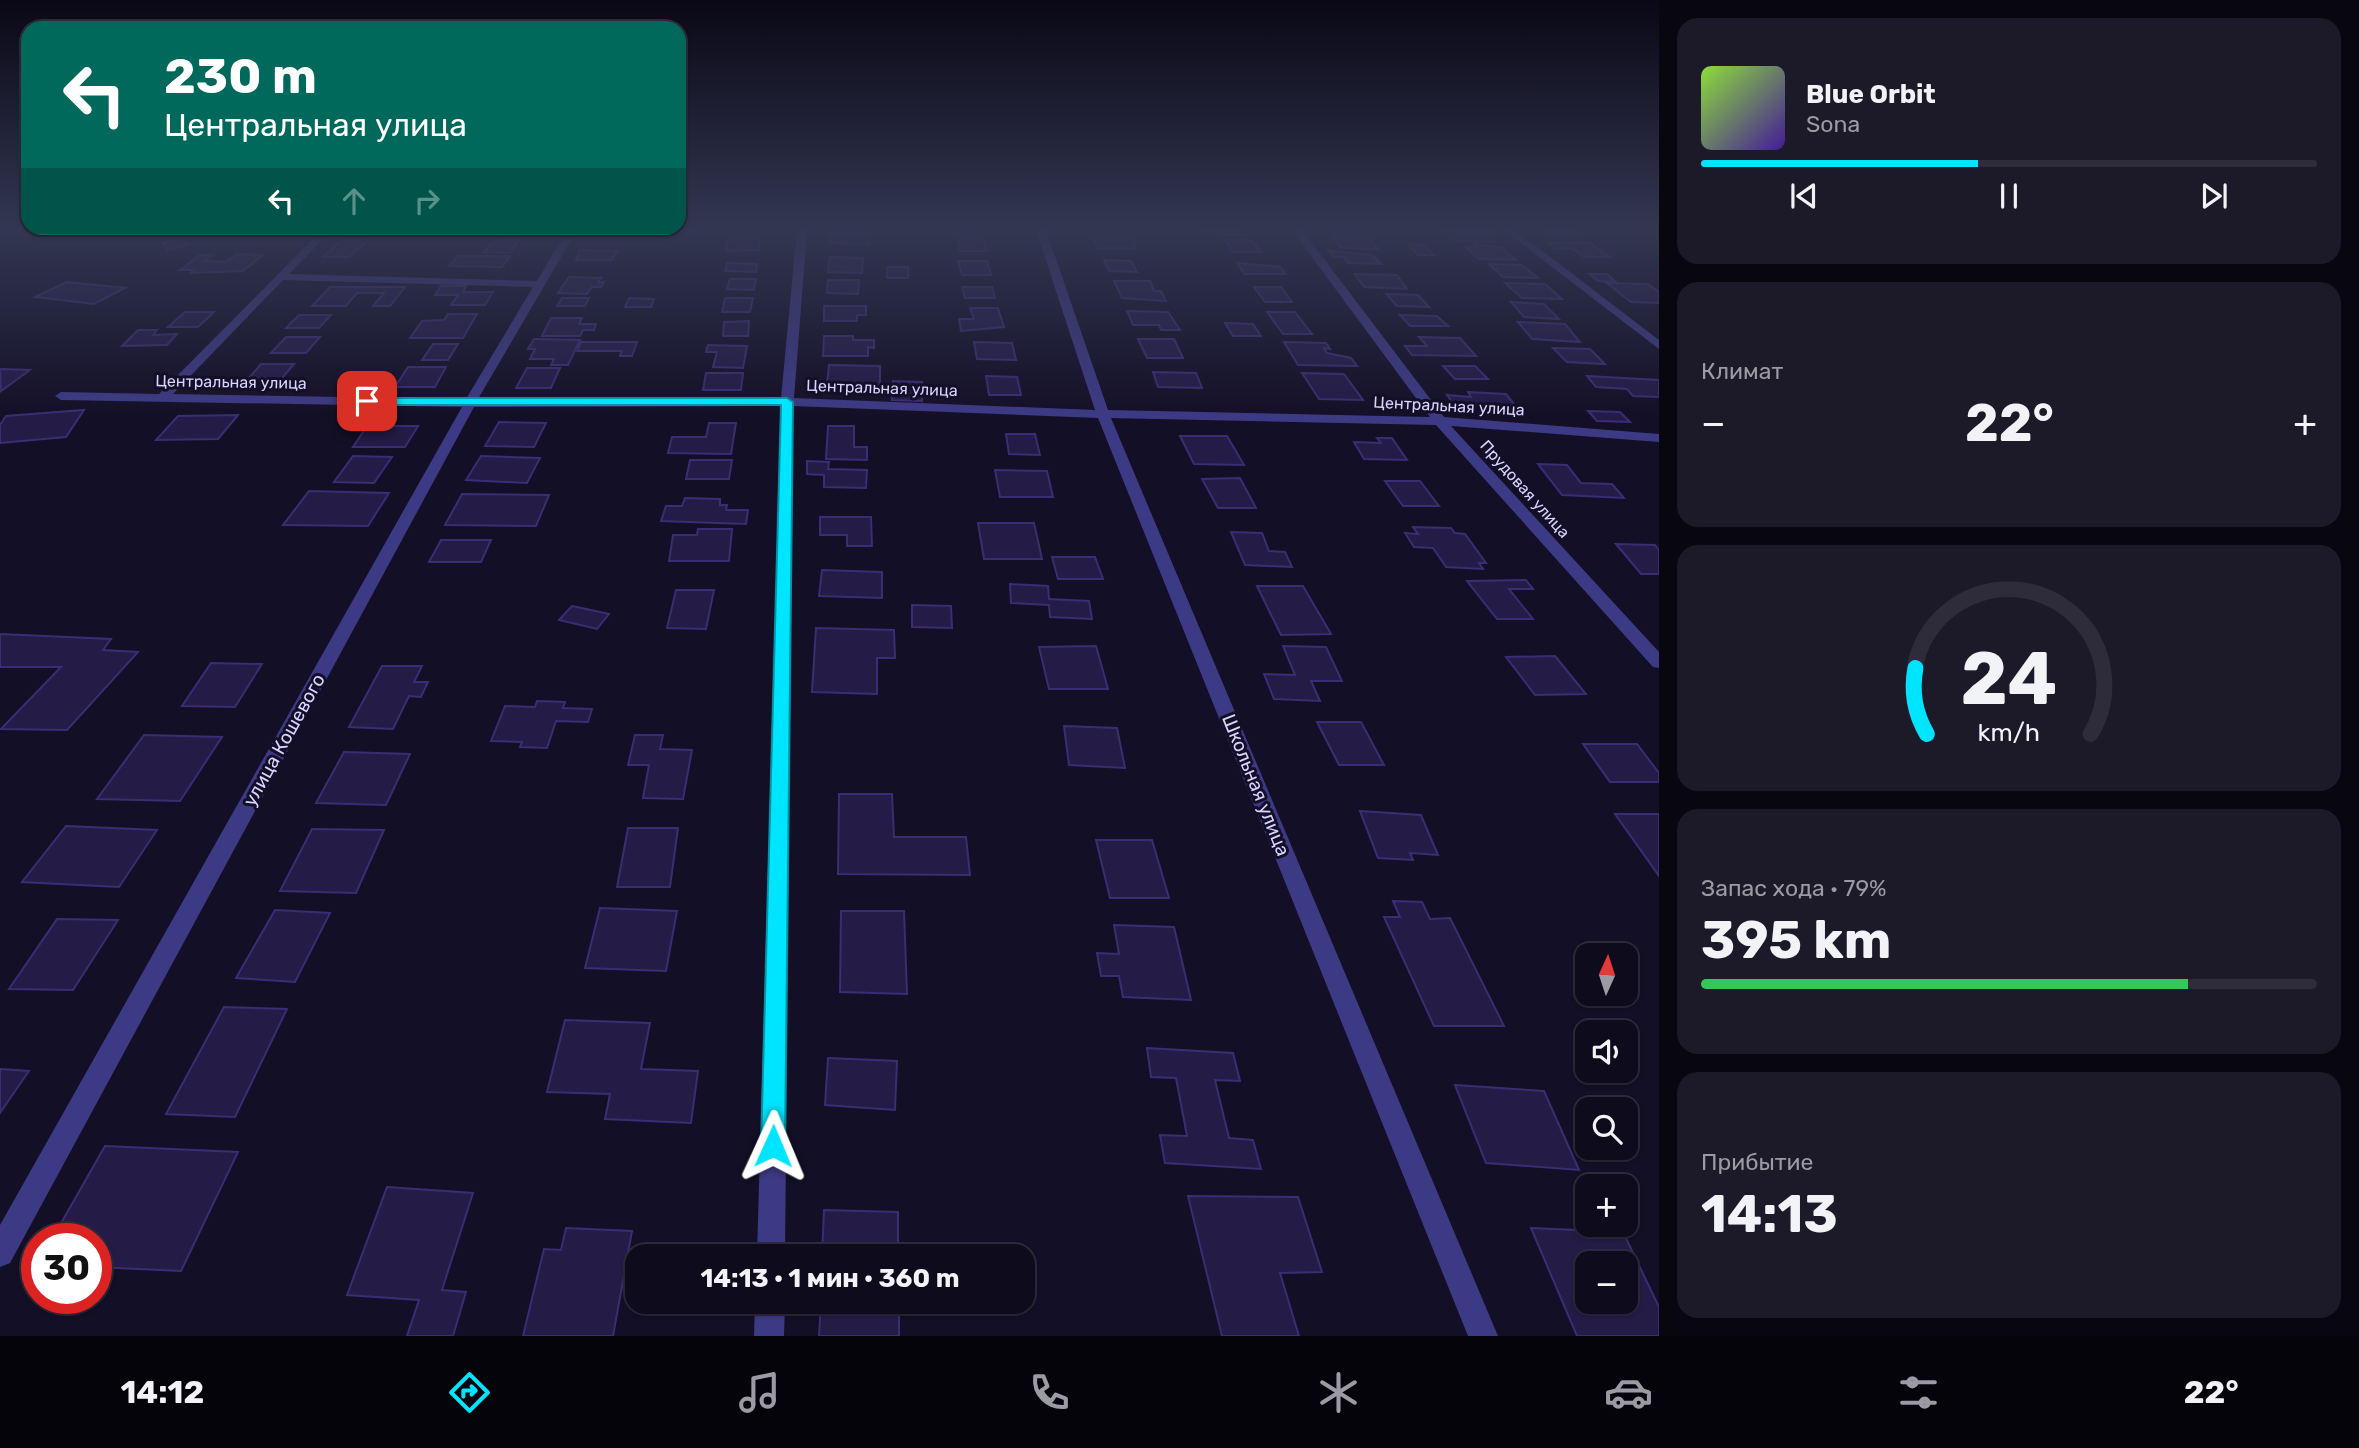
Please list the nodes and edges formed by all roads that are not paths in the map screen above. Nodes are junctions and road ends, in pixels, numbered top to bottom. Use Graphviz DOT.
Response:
graph roads {
  1 [pos="263,292"];
  2 [pos="534,292"];
  3 [pos="797,292"];
  4 [pos="1062,292"];
  5 [pos="1342,292"];
  6 [pos="1590,292"];
  7 [pos="1659,346"];
  8 [pos="61,396"];
  9 [pos="162,398"];
  10 [pos="787,402"];
  11 [pos="470,403"];
  12 [pos="1103,414"];
  13 [pos="1440,421"];
  14 [pos="1659,438"];
  15 [pos="1659,663"];
  16 [pos="771,1244"];
  17 [pos="0,1253"];
  18 [pos="770,1314"];
  19 [pos="769,1336"];
  20 [pos="1483,1336"];
  1 -- 9 [label="street"];
  2 -- 11 [label="street, улица Кошевого"];
  3 -- 10 [label="street"];
  4 -- 12 [label="street, Школьная улица"];
  5 -- 13 [label="street, Прудовая улица"];
  6 -- 7 [label="street"];
  8 -- 9 [label="street, Центральная улица"];
  9 -- 11 [label="street, Центральная улица"];
  10 -- 11 [label="street, Центральная улица"];
  10 -- 12 [label="street, Центральная улица"];
  10 -- 16 [label="street"];
  11 -- 17 [label="street, улица Кошевого"];
  12 -- 13 [label="street, Центральная улица"];
  12 -- 20 [label="street, Школьная улица"];
  13 -- 14 [label="street, Центральная улица"];
  13 -- 15 [label="street, Прудовая улица"];
  18 -- 19 [label="street"];
}
